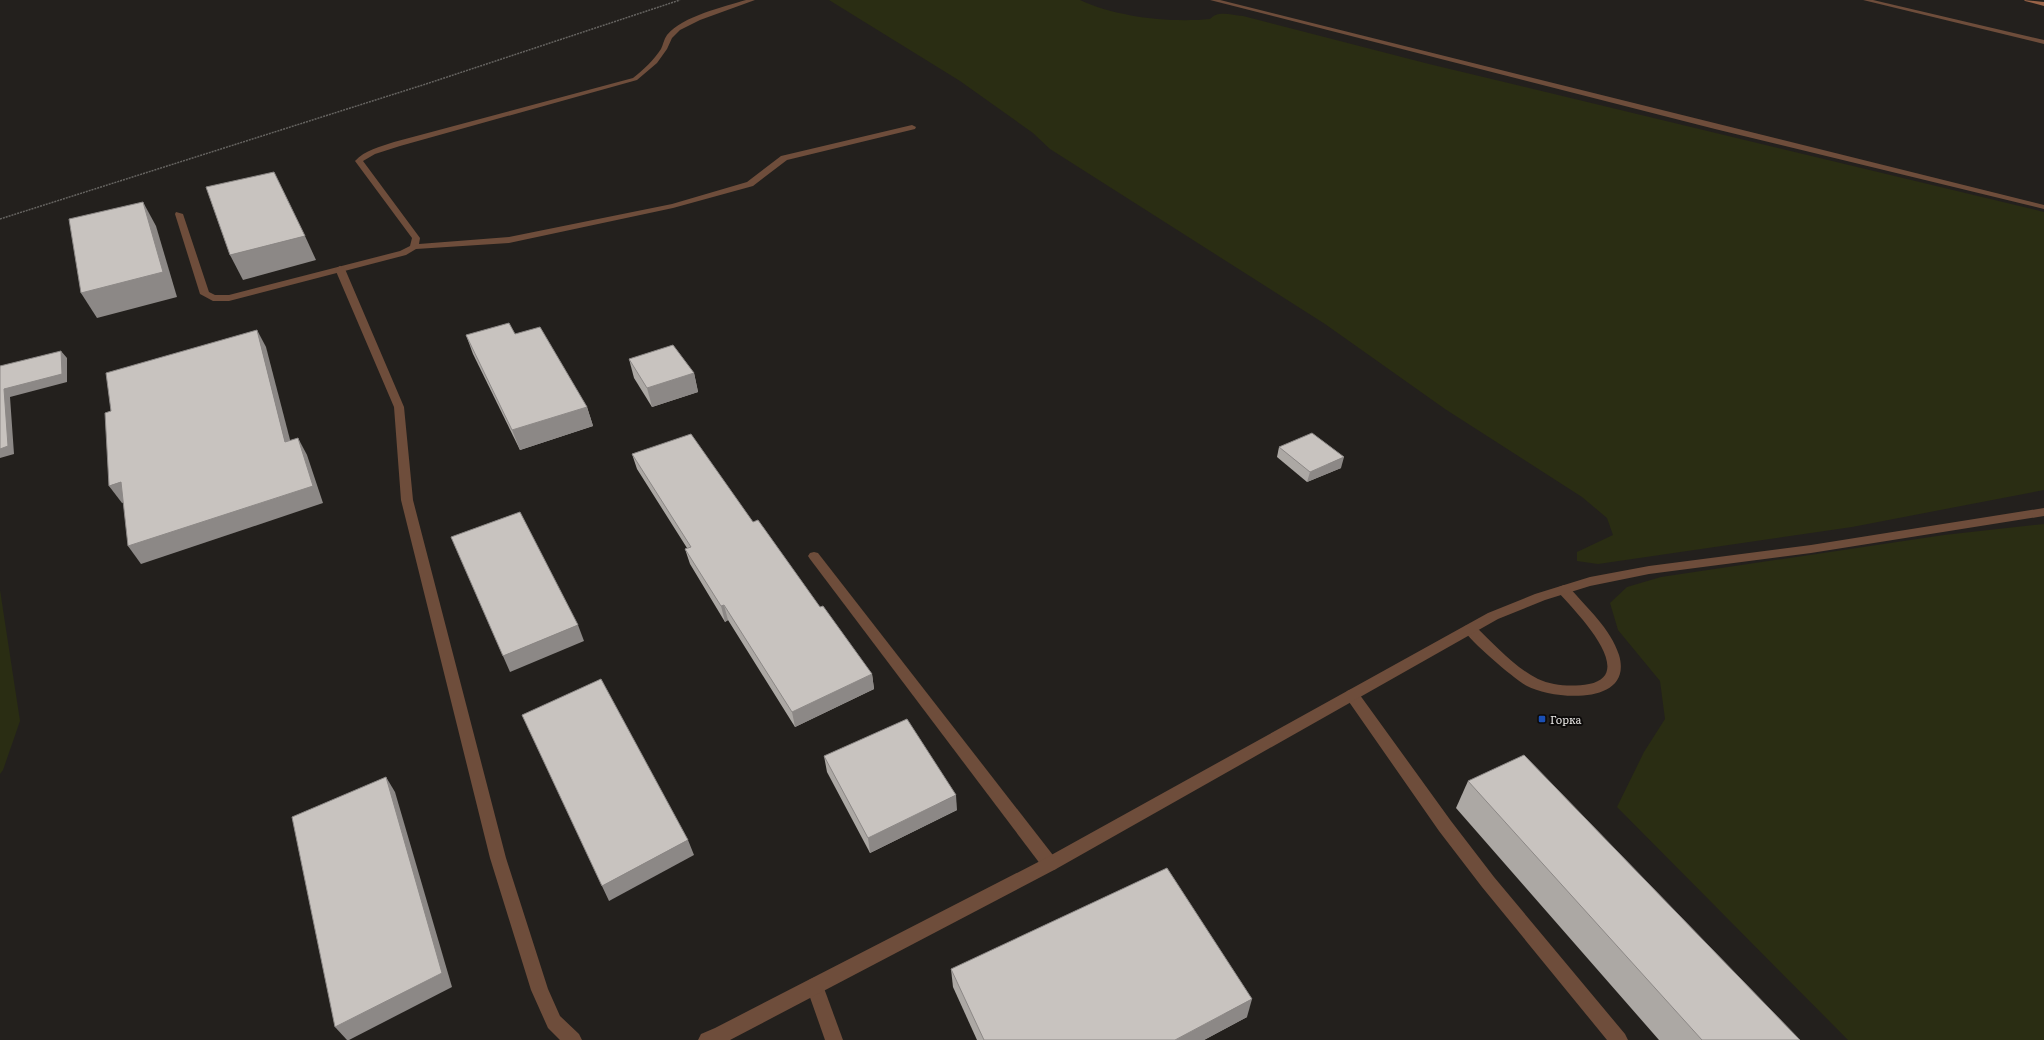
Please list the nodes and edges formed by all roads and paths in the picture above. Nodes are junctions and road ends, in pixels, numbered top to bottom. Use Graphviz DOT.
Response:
graph roads {
  1 [pos="680,0"];
  2 [pos="752,0"];
  3 [pos="1213,0"];
  4 [pos="1866,0"];
  5 [pos="2027,0"];
  6 [pos="2044,4"];
  7 [pos="2044,42"];
  8 [pos="912,127"];
  9 [pos="2044,207"];
  10 [pos="179,214"];
  11 [pos="0,219"];
  12 [pos="414,247"];
  13 [pos="340,269"];
  14 [pos="2044,512"];
  15 [pos="814,556"];
  16 [pos="1564,590"];
  17 [pos="1470,629"];
  18 [pos="1352,695"];
  19 [pos="1050,864"];
  20 [pos="815,986"];
  21 [pos="573,1040"];
  22 [pos="707,1040"];
  23 [pos="834,1040"];
  24 [pos="1619,1040"];
  1 -- 11 [label="path"];
  2 -- 12 [label="street"];
  3 -- 9 [label="street"];
  4 -- 7 [label="street"];
  5 -- 6 [label="main road"];
  8 -- 12 [label="street"];
  10 -- 13 [label="street"];
  12 -- 13 [label="street"];
  13 -- 21 [label="street"];
  14 -- 16 [label="street"];
  15 -- 19 [label="street"];
  16 -- 17 [label="street"];
  16 -- 17 [label="street"];
  17 -- 18 [label="street"];
  18 -- 19 [label="street"];
  18 -- 24 [label="street"];
  19 -- 20 [label="street"];
  20 -- 22 [label="street"];
  20 -- 23 [label="street"];
}
